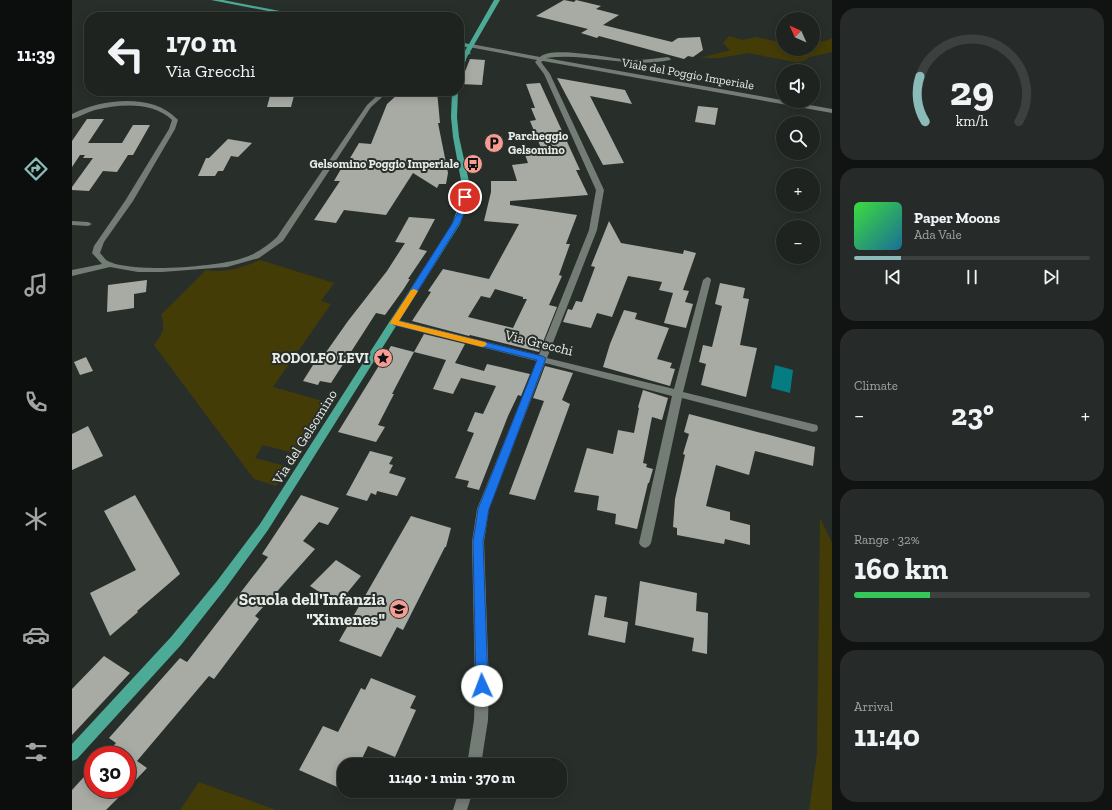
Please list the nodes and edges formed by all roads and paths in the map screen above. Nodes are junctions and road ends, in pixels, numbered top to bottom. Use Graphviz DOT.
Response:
graph roads {
  1 [pos="214,0"];
  2 [pos="497,0"];
  3 [pos="280,12"];
  4 [pos="464,45"];
  5 [pos="471,46"];
  6 [pos="468,53"];
  7 [pos="464,54"];
  8 [pos="540,59"];
  9 [pos="668,59"];
  10 [pos="464,61"];
  11 [pos="555,61"];
  12 [pos="547,74"];
  13 [pos="380,96"];
  14 [pos="455,96"];
  15 [pos="832,111"];
  16 [pos="72,117"];
  17 [pos="72,223"];
  18 [pos="88,224"];
  19 [pos="108,265"];
  20 [pos="72,273"];
  21 [pos="707,280"];
  22 [pos="394,322"];
  23 [pos="542,358"];
  24 [pos="678,393"];
  25 [pos="813,428"];
  26 [pos="645,543"];
  27 [pos="72,754"];
  28 [pos="475,758"];
  29 [pos="464,798"];
  30 [pos="460,810"];
  1 -- 3 [label="main road"];
  2 -- 5 [label="main road"];
  4 -- 5 [label="main road, Viale del Poggio Imperiale"];
  5 -- 6 [label="main road"];
  5 -- 8 [label="street, Viale del Poggio Imperiale"];
  6 -- 7 [label="street"];
  6 -- 10 [label="main road"];
  8 -- 9 [label="street, Viale del Poggio Imperiale"];
  8 -- 11 [label="street, Viale del Poggio Imperiale"];
  8 -- 12 [label="street"];
  11 -- 12 [label="street"];
  11 -- 15 [label="street, Viale del Poggio Imperiale"];
  12 -- 23 [label="street"];
  13 -- 19 [label="street"];
  14 -- 22 [label="main road, Via del Gelsomino"];
  16 -- 19 [label="street"];
  17 -- 18 [label="street"];
  19 -- 20 [label="street"];
  21 -- 24 [label="street"];
  22 -- 23 [label="street, Via Grecchi"];
  22 -- 27 [label="main road, Via del Gelsomino"];
  23 -- 24 [label="street, Via Grecchi"];
  23 -- 28 [label="street"];
  24 -- 25 [label="street, Via Grecchi"];
  24 -- 26 [label="street"];
  29 -- 30 [label="street"];
}
